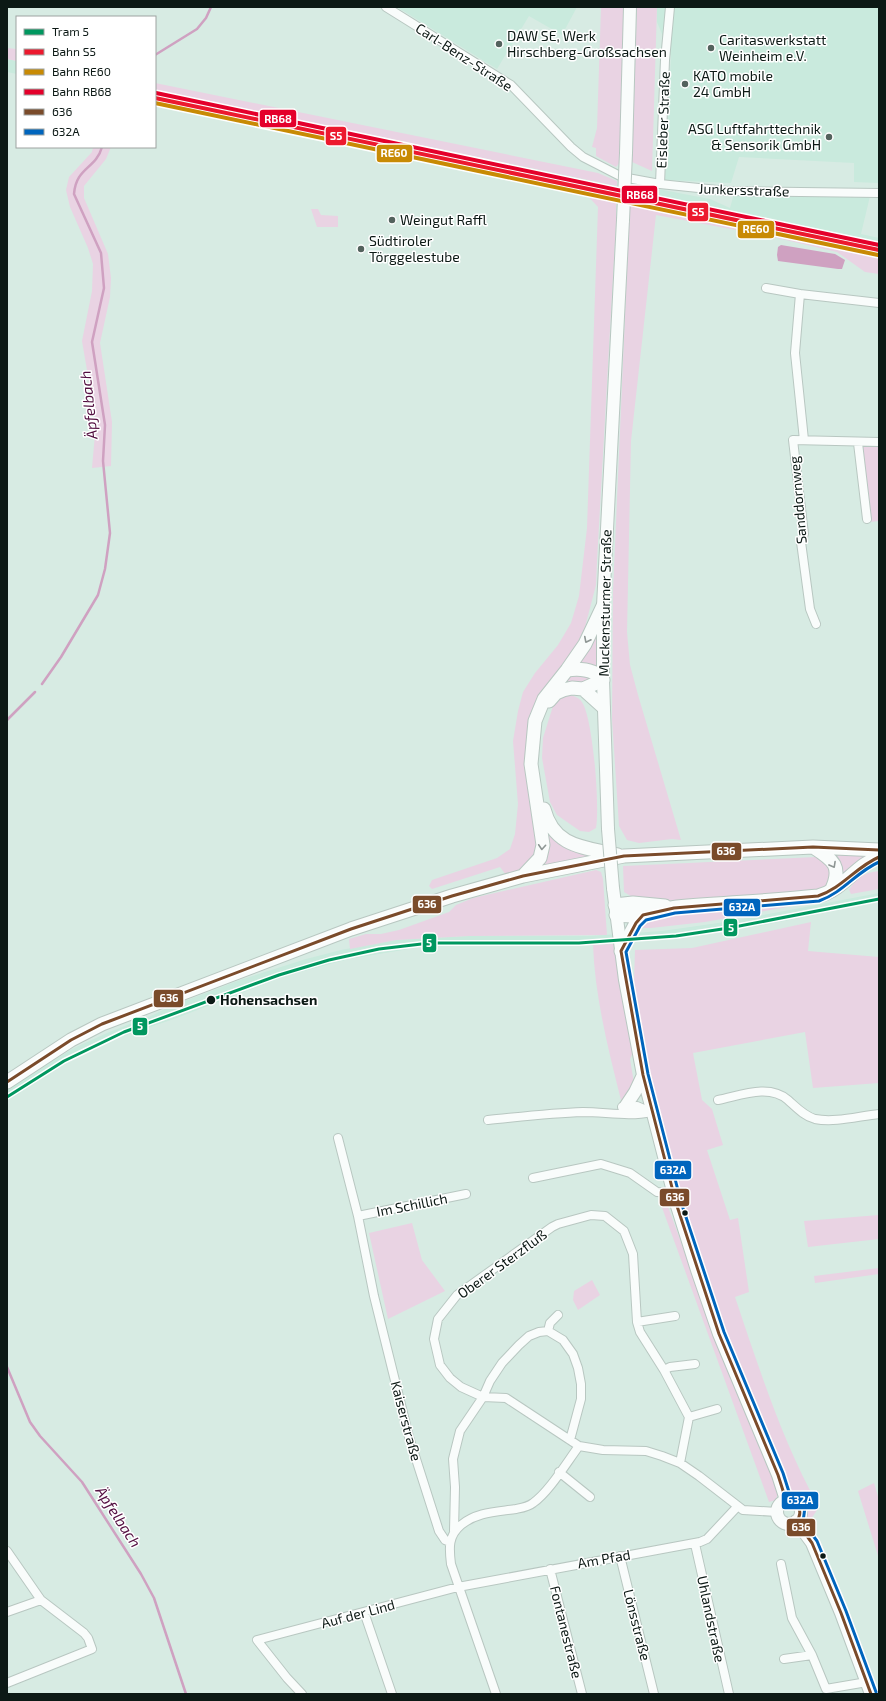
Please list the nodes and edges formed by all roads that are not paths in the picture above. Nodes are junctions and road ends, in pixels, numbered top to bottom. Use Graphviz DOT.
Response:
graph roads {
  1 [pos="386,7"];
  2 [pos="630,7"];
  3 [pos="670,7"];
  4 [pos="612,173"];
  5 [pos="660,184"];
  6 [pos="879,193"];
  7 [pos="766,288"];
  8 [pos="800,294"];
  9 [pos="879,303"];
  10 [pos="804,440"];
  11 [pos="879,442"];
  12 [pos="858,443"];
  13 [pos="867,519"];
  14 [pos="602,606"];
  15 [pos="816,624"];
  16 [pos="567,670"];
  17 [pos="603,678"];
  18 [pos="583,689"];
  19 [pos="603,707"];
  20 [pos="813,847"];
  21 [pos="879,850"];
  22 [pos="624,856"];
  23 [pos="879,857"];
  24 [pos="523,876"];
  25 [pos="831,891"];
  26 [pos="674,908"];
  27 [pos="616,910"];
  28 [pos="643,915"];
  29 [pos="624,934"];
  30 [pos="621,951"];
  31 [pos="643,1075"];
  32 [pos="7,1082"];
  33 [pos="718,1100"];
  34 [pos="625,1107"];
  35 [pos="604,1112"];
  36 [pos="651,1112"];
  37 [pos="879,1114"];
  38 [pos="488,1120"];
  39 [pos="338,1138"];
  40 [pos="533,1178"];
  41 [pos="674,1193"];
  42 [pos="466,1194"];
  43 [pos="358,1216"];
  44 [pos="558,1315"];
  45 [pos="675,1316"];
  46 [pos="637,1322"];
  47 [pos="548,1332"];
  48 [pos="695,1364"];
  49 [pos="664,1370"];
  50 [pos="483,1397"];
  51 [pos="716,1409"];
  52 [pos="689,1416"];
  53 [pos="570,1440"];
  54 [pos="579,1446"];
  55 [pos="680,1463"];
  56 [pos="559,1472"];
  57 [pos="590,1497"];
  58 [pos="786,1500"];
  59 [pos="737,1507"];
  60 [pos="776,1512"];
  61 [pos="796,1521"];
  62 [pos="454,1531"];
  63 [pos="450,1542"];
  64 [pos="695,1544"];
  65 [pos="7,1551"];
  66 [pos="620,1556"];
  67 [pos="781,1564"];
  68 [pos="550,1569"];
  69 [pos="458,1587"];
  70 [pos="41,1600"];
  71 [pos="7,1612"];
  72 [pos="364,1612"];
  73 [pos="812,1655"];
  74 [pos="784,1659"];
  75 [pos="867,1682"];
  76 [pos="7,1683"];
  77 [pos="827,1692"];
  78 [pos="302,1694"];
  79 [pos="392,1694"];
  80 [pos="496,1694"];
  81 [pos="582,1694"];
  82 [pos="654,1694"];
  83 [pos="729,1694"];
  84 [pos="871,1694"];
  1 -- 4 [label="street, Carl-Benz-Straße"];
  2 -- 14 [label="street, Muckensturmer Straße, bridge"];
  3 -- 5 [label="street, Eisleber Straße"];
  4 -- 5 [label="street, Junkersstraße"];
  5 -- 6 [label="street, Junkersstraße"];
  7 -- 8 [label="street"];
  8 -- 9 [label="street"];
  8 -- 10 [label="street"];
  10 -- 12 [label="street, Sanddornweg"];
  10 -- 15 [label="street, Sanddornweg"];
  11 -- 12 [label="street, Sanddornweg"];
  12 -- 13 [label="street"];
  14 -- 16 [label="main road, one-way"];
  14 -- 17 [label="street, Muckensturmer Straße"];
  16 -- 17 [label="main road"];
  16 -- 24 [label="main road, one-way"];
  17 -- 18 [label="main road"];
  17 -- 19 [label="street, Muckensturmer Straße"];
  18 -- 19 [label="main road"];
  18 -- 22 [label="main road"];
  19 -- 27 [label="street, Muckensturmer Straße, bridge"];
  20 -- 21 [label="main road"];
  20 -- 22 [label="main road"];
  20 -- 25 [label="main road, one-way"];
  22 -- 24 [label="main road"];
  23 -- 25 [label="main road"];
  24 -- 32 [label="main road"];
  25 -- 26 [label="main road"];
  26 -- 27 [label="main road"];
  26 -- 28 [label="main road"];
  27 -- 28 [label="main road"];
  27 -- 29 [label="street, Muckensturmer Straße"];
  28 -- 29 [label="main road"];
  29 -- 30 [label="main road"];
  30 -- 31 [label="street"];
  31 -- 34 [label="street"];
  31 -- 36 [label="street"];
  33 -- 37 [label="street"];
  34 -- 35 [label="street"];
  34 -- 36 [label="street"];
  35 -- 36 [label="street"];
  35 -- 38 [label="street"];
  36 -- 41 [label="street"];
  39 -- 43 [label="street, Kaiserstraße"];
  40 -- 41 [label="street"];
  41 -- 58 [label="street"];
  42 -- 43 [label="street, Im Schillich"];
  43 -- 63 [label="street, Kaiserstraße"];
  44 -- 47 [label="street"];
  45 -- 46 [label="street"];
  46 -- 49 [label="street, Oberer Sterzfluß"];
  46 -- 50 [label="street, Oberer Sterzfluß"];
  47 -- 50 [label="street"];
  47 -- 53 [label="street"];
  48 -- 49 [label="street"];
  49 -- 52 [label="street, Oberer Sterzfluß"];
  50 -- 53 [label="street, Oberer Sterzfluß"];
  50 -- 62 [label="street"];
  51 -- 52 [label="street"];
  52 -- 55 [label="street"];
  53 -- 54 [label="street, Oberer Sterzfluß"];
  54 -- 55 [label="street, Oberer Sterzfluß"];
  54 -- 56 [label="street"];
  55 -- 59 [label="street, Oberer Sterzfluß"];
  56 -- 57 [label="street"];
  56 -- 62 [label="street"];
  58 -- 60 [label="street"];
  58 -- 61 [label="street"];
  59 -- 60 [label="street, Oberer Sterzfluß"];
  59 -- 64 [label="street, Am Pfad"];
  60 -- 61 [label="street"];
  61 -- 75 [label="street"];
  62 -- 63 [label="street"];
  63 -- 69 [label="street"];
  64 -- 66 [label="street, Am Pfad"];
  64 -- 83 [label="street, Uhlandstraße"];
  65 -- 70 [label="street"];
  66 -- 68 [label="street, Am Pfad"];
  66 -- 82 [label="street, Lönsstraße"];
  67 -- 73 [label="street"];
  68 -- 69 [label="street, Am Pfad"];
  68 -- 81 [label="street, Fontanestraße"];
  69 -- 72 [label="street, Auf der Lind"];
  69 -- 80 [label="street"];
  70 -- 71 [label="street"];
  70 -- 76 [label="street"];
  72 -- 78 [label="street, Auf der Lind"];
  72 -- 79 [label="street"];
  73 -- 74 [label="street"];
  73 -- 77 [label="street"];
  75 -- 77 [label="street"];
  75 -- 84 [label="street"];
}
